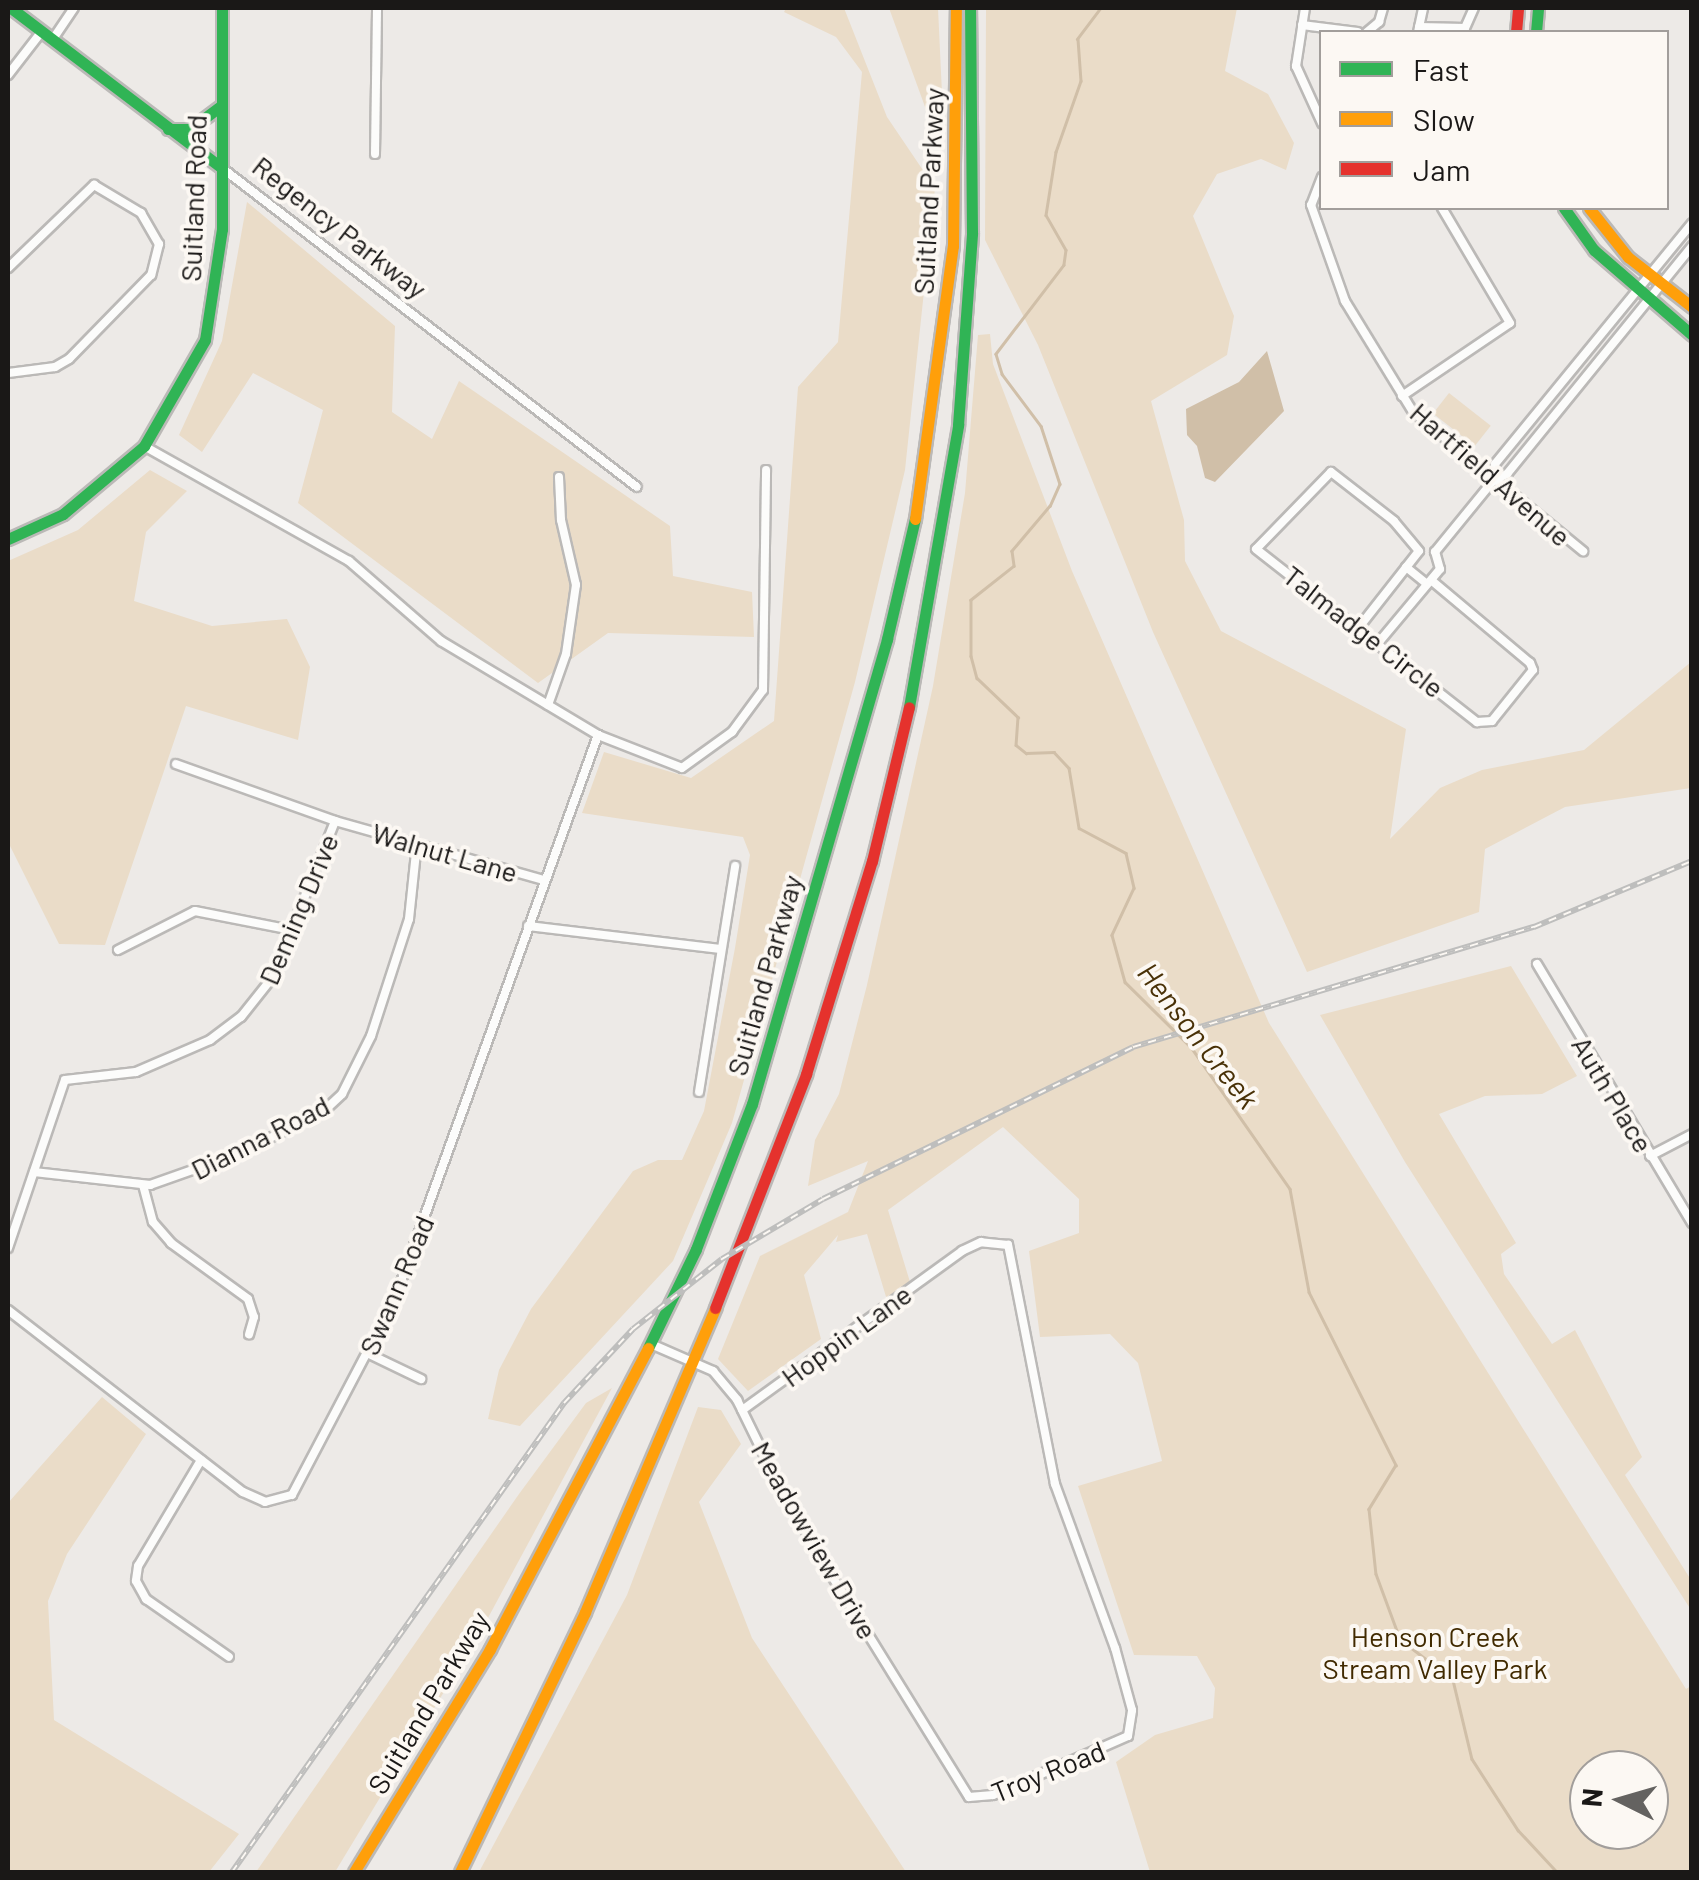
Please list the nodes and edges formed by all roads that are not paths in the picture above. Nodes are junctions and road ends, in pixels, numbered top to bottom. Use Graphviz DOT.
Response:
graph roads {
  1 [pos="11,8"];
  2 [pos="74,8"];
  3 [pos="222,8"];
  4 [pos="378,8"];
  5 [pos="956,8"];
  6 [pos="970,8"];
  7 [pos="1304,8"];
  8 [pos="1382,8"];
  9 [pos="1422,8"];
  10 [pos="1474,8"];
  11 [pos="1302,26"];
  12 [pos="1339,30"];
  13 [pos="1370,30"];
  14 [pos="1418,30"];
  15 [pos="47,35"];
  16 [pos="8,75"];
  17 [pos="222,106"];
  18 [pos="1319,106"];
  19 [pos="168,129"];
  20 [pos="375,154"];
  21 [pos="222,168"];
  22 [pos="1319,185"];
  23 [pos="1443,210"];
  24 [pos="1565,210"];
  25 [pos="1591,210"];
  26 [pos="1692,223"];
  27 [pos="1692,246"];
  28 [pos="8,268"];
  29 [pos="1649,275"];
  30 [pos="1662,284"];
  31 [pos="1636,288"];
  32 [pos="1648,300"];
  33 [pos="1692,307"];
  34 [pos="1692,335"];
  35 [pos="8,373"];
  36 [pos="1402,396"];
  37 [pos="1545,405"];
  38 [pos="1556,412"];
  39 [pos="144,446"];
  40 [pos="766,470"];
  41 [pos="559,477"];
  42 [pos="1493,481"];
  43 [pos="637,487"];
  44 [pos="8,539"];
  45 [pos="1583,551"];
  46 [pos="1419,552"];
  47 [pos="1435,552"];
  48 [pos="1406,568"];
  49 [pos="1429,582"];
  50 [pos="1360,626"];
  51 [pos="1379,642"];
  52 [pos="548,705"];
  53 [pos="598,735"];
  54 [pos="176,764"];
  55 [pos="335,821"];
  56 [pos="417,843"];
  57 [pos="735,866"];
  58 [pos="544,880"];
  59 [pos="528,926"];
  60 [pos="292,930"];
  61 [pos="721,949"];
  62 [pos="118,950"];
  63 [pos="1537,964"];
  64 [pos="699,1092"];
  65 [pos="1692,1134"];
  66 [pos="1650,1156"];
  67 [pos="34,1172"];
  68 [pos="143,1185"];
  69 [pos="1692,1223"];
  70 [pos="8,1248"];
  71 [pos="8,1310"];
  72 [pos="249,1334"];
  73 [pos="651,1344"];
  74 [pos="369,1354"];
  75 [pos="693,1363"];
  76 [pos="421,1379"];
  77 [pos="742,1410"];
  78 [pos="200,1460"];
  79 [pos="1116,1648"];
  80 [pos="229,1657"];
  81 [pos="950,1769"];
  82 [pos="354,1872"];
  83 [pos="460,1872"];
  1 -- 15 [label="main road, Regency Parkway"];
  2 -- 15 [label="street"];
  3 -- 17 [label="main road, Suitland Road"];
  4 -- 20 [label="street"];
  5 -- 73 [label="main road, Suitland Parkway"];
  6 -- 75 [label="main road, Suitland Parkway"];
  7 -- 11 [label="street"];
  8 -- 13 [label="street"];
  9 -- 14 [label="street"];
  10 -- 14 [label="street"];
  11 -- 12 [label="street"];
  11 -- 18 [label="street"];
  15 -- 16 [label="street"];
  15 -- 19 [label="main road, Regency Parkway"];
  17 -- 19 [label="main road"];
  17 -- 21 [label="main road, Suitland Road"];
  19 -- 21 [label="main road, Regency Parkway"];
  21 -- 39 [label="main road, Suitland Road"];
  21 -- 43 [label="street, Regency Parkway"];
  22 -- 36 [label="street, Hartfield Avenue"];
  23 -- 36 [label="street"];
  24 -- 31 [label="main road"];
  25 -- 29 [label="main road"];
  26 -- 29 [label="street"];
  27 -- 30 [label="street"];
  28 -- 35 [label="street"];
  29 -- 30 [label="main road"];
  29 -- 31 [label="street"];
  30 -- 32 [label="street"];
  30 -- 33 [label="main road"];
  31 -- 32 [label="main road"];
  31 -- 37 [label="street"];
  32 -- 34 [label="main road"];
  32 -- 38 [label="street"];
  36 -- 42 [label="street, Hartfield Avenue"];
  37 -- 38 [label="street"];
  37 -- 42 [label="street"];
  38 -- 42 [label="street"];
  39 -- 44 [label="main road, Suitland Road"];
  39 -- 52 [label="street"];
  40 -- 53 [label="street"];
  41 -- 52 [label="street"];
  42 -- 45 [label="street, Hartfield Avenue"];
  42 -- 47 [label="street"];
  46 -- 47 [label="street"];
  46 -- 48 [label="street"];
  46 -- 50 [label="street, Talmadge Circle"];
  47 -- 49 [label="street"];
  48 -- 49 [label="street"];
  48 -- 50 [label="street"];
  49 -- 51 [label="street"];
  49 -- 51 [label="street, Talmadge Circle"];
  50 -- 51 [label="street, Talmadge Circle"];
  52 -- 53 [label="street"];
  53 -- 58 [label="street, Swann Road"];
  54 -- 55 [label="street, Walnut Lane"];
  55 -- 56 [label="street, Walnut Lane"];
  55 -- 60 [label="street, Deming Drive"];
  56 -- 58 [label="street, Walnut Lane"];
  56 -- 68 [label="street, Dianna Road"];
  57 -- 61 [label="street"];
  58 -- 59 [label="street, Swann Road"];
  59 -- 61 [label="street, Walnut Lane"];
  59 -- 74 [label="street, Swann Road"];
  60 -- 62 [label="street"];
  60 -- 67 [label="street, Deming Drive"];
  61 -- 64 [label="street"];
  63 -- 66 [label="street, Auth Place"];
  65 -- 66 [label="street"];
  66 -- 69 [label="street, Auth Place"];
  67 -- 68 [label="street, Dianna Road"];
  67 -- 70 [label="street"];
  68 -- 72 [label="street"];
  71 -- 78 [label="street, Swann Road"];
  73 -- 75 [label="street, Meadowview Drive"];
  73 -- 82 [label="main road, Suitland Parkway"];
  74 -- 76 [label="street"];
  74 -- 78 [label="street, Swann Road"];
  75 -- 77 [label="street, Meadowview Drive"];
  75 -- 83 [label="main road, Suitland Parkway"];
  77 -- 79 [label="street, Hoppin Lane"];
  77 -- 81 [label="street, Meadowview Drive"];
  78 -- 80 [label="street"];
  79 -- 81 [label="street, Troy Road"];
}
